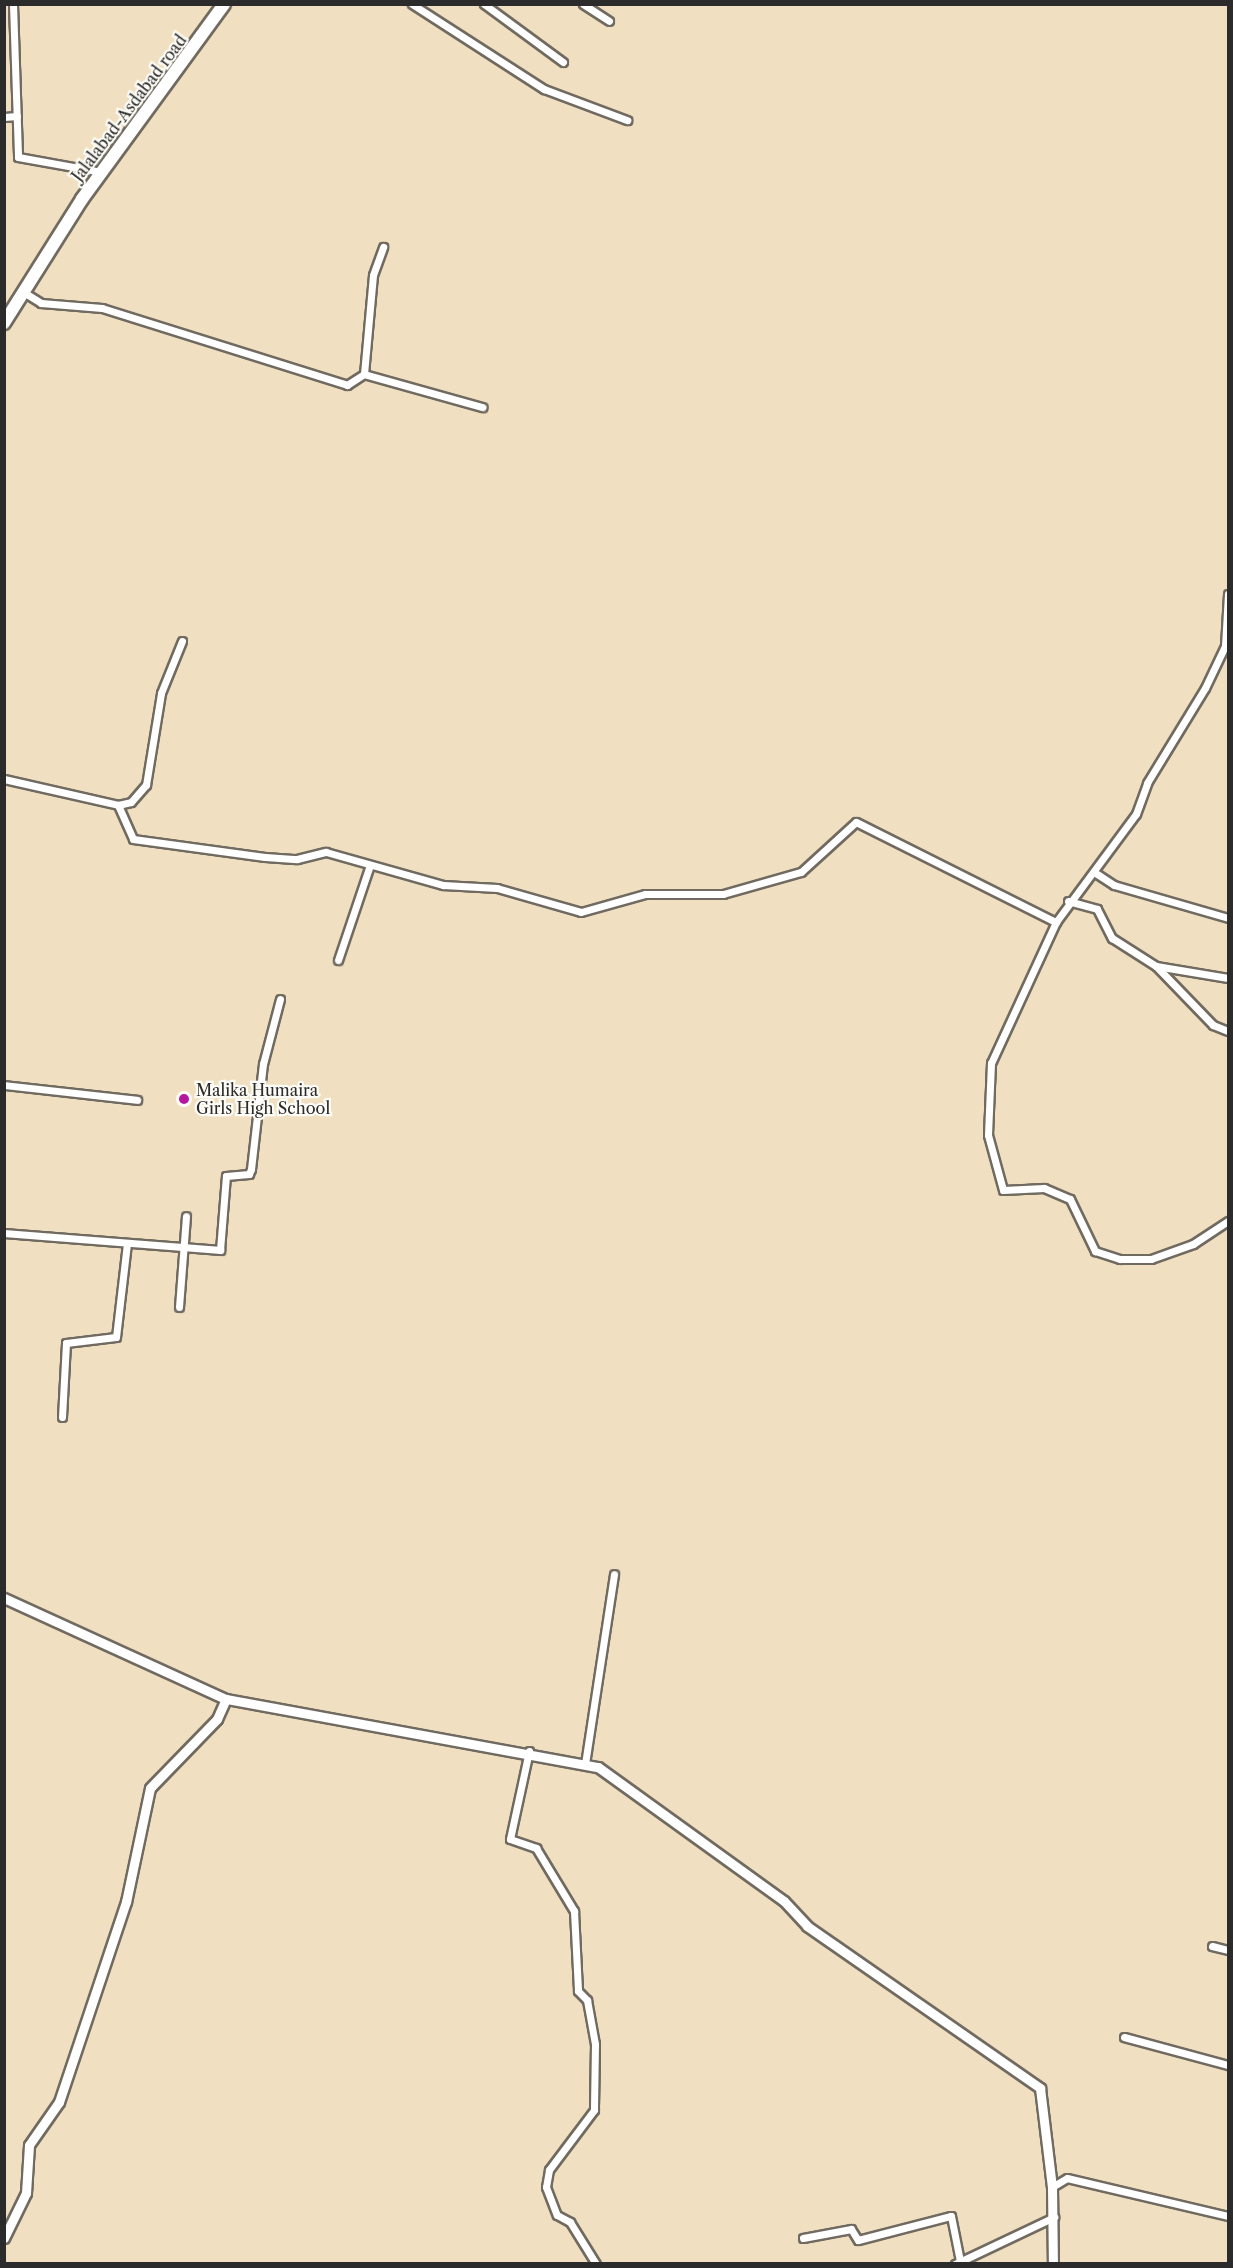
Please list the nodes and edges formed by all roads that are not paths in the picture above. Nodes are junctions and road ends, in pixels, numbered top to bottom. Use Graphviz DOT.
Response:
graph roads {
  1 [pos="13,4"];
  2 [pos="224,4"];
  3 [pos="412,4"];
  4 [pos="484,4"];
  5 [pos="583,4"];
  6 [pos="609,21"];
  7 [pos="4,30"];
  8 [pos="14,30"];
  9 [pos="563,62"];
  10 [pos="16,116"];
  11 [pos="4,117"];
  12 [pos="627,120"];
  13 [pos="101,172"];
  14 [pos="383,247"];
  15 [pos="25,293"];
  16 [pos="4,324"];
  17 [pos="364,374"];
  18 [pos="482,407"];
  19 [pos="1228,594"];
  20 [pos="182,641"];
  21 [pos="4,780"];
  22 [pos="118,805"];
  23 [pos="370,865"];
  24 [pos="1094,872"];
  25 [pos="1068,901"];
  26 [pos="1228,918"];
  27 [pos="1056,922"];
  28 [pos="338,960"];
  29 [pos="1156,966"];
  30 [pos="1228,978"];
  31 [pos="280,999"];
  32 [pos="1228,1031"];
  33 [pos="4,1084"];
  34 [pos="137,1101"];
  35 [pos="186,1216"];
  36 [pos="1228,1221"];
  37 [pos="4,1233"];
  38 [pos="127,1244"];
  39 [pos="185,1250"];
  40 [pos="178,1307"];
  41 [pos="62,1417"];
  42 [pos="614,1574"];
  43 [pos="4,1598"];
  44 [pos="226,1699"];
  45 [pos="529,1750"];
  46 [pos="585,1764"];
  47 [pos="1212,1946"];
  48 [pos="1228,1950"];
  49 [pos="1124,2037"];
  50 [pos="1228,2065"];
  51 [pos="1052,2187"];
  52 [pos="1228,2216"];
  53 [pos="1054,2217"];
  54 [pos="4,2238"];
  55 [pos="803,2238"];
  56 [pos="957,2262"];
  57 [pos="596,2264"];
  58 [pos="1053,2264"];
  1 -- 8 [label="street"];
  2 -- 13 [label="main road, Jalalabad-Asdabad road"];
  3 -- 12 [label="street"];
  4 -- 9 [label="street"];
  5 -- 6 [label="street"];
  7 -- 8 [label="street"];
  8 -- 10 [label="street"];
  10 -- 11 [label="street"];
  10 -- 13 [label="street"];
  13 -- 15 [label="main road, Jalalabad-Asdabad road"];
  14 -- 17 [label="street"];
  15 -- 16 [label="main road, Jalalabad-Asdabad road"];
  15 -- 17 [label="street"];
  17 -- 18 [label="street"];
  19 -- 24 [label="street"];
  20 -- 22 [label="street"];
  21 -- 22 [label="street"];
  22 -- 23 [label="street"];
  23 -- 27 [label="street"];
  23 -- 28 [label="street"];
  24 -- 25 [label="street"];
  24 -- 26 [label="street"];
  25 -- 27 [label="street"];
  25 -- 29 [label="street"];
  27 -- 36 [label="street"];
  29 -- 30 [label="street"];
  29 -- 32 [label="street"];
  31 -- 39 [label="street"];
  33 -- 34 [label="street"];
  35 -- 39 [label="street"];
  37 -- 38 [label="street"];
  38 -- 39 [label="street"];
  38 -- 41 [label="street"];
  39 -- 40 [label="street"];
  42 -- 46 [label="street"];
  43 -- 44 [label="street"];
  44 -- 45 [label="street"];
  44 -- 54 [label="street"];
  45 -- 46 [label="street"];
  45 -- 57 [label="street"];
  46 -- 51 [label="street"];
  47 -- 48 [label="street"];
  49 -- 50 [label="street"];
  51 -- 52 [label="street"];
  51 -- 53 [label="street"];
  53 -- 56 [label="street"];
  53 -- 58 [label="street"];
  55 -- 56 [label="street"];
}
